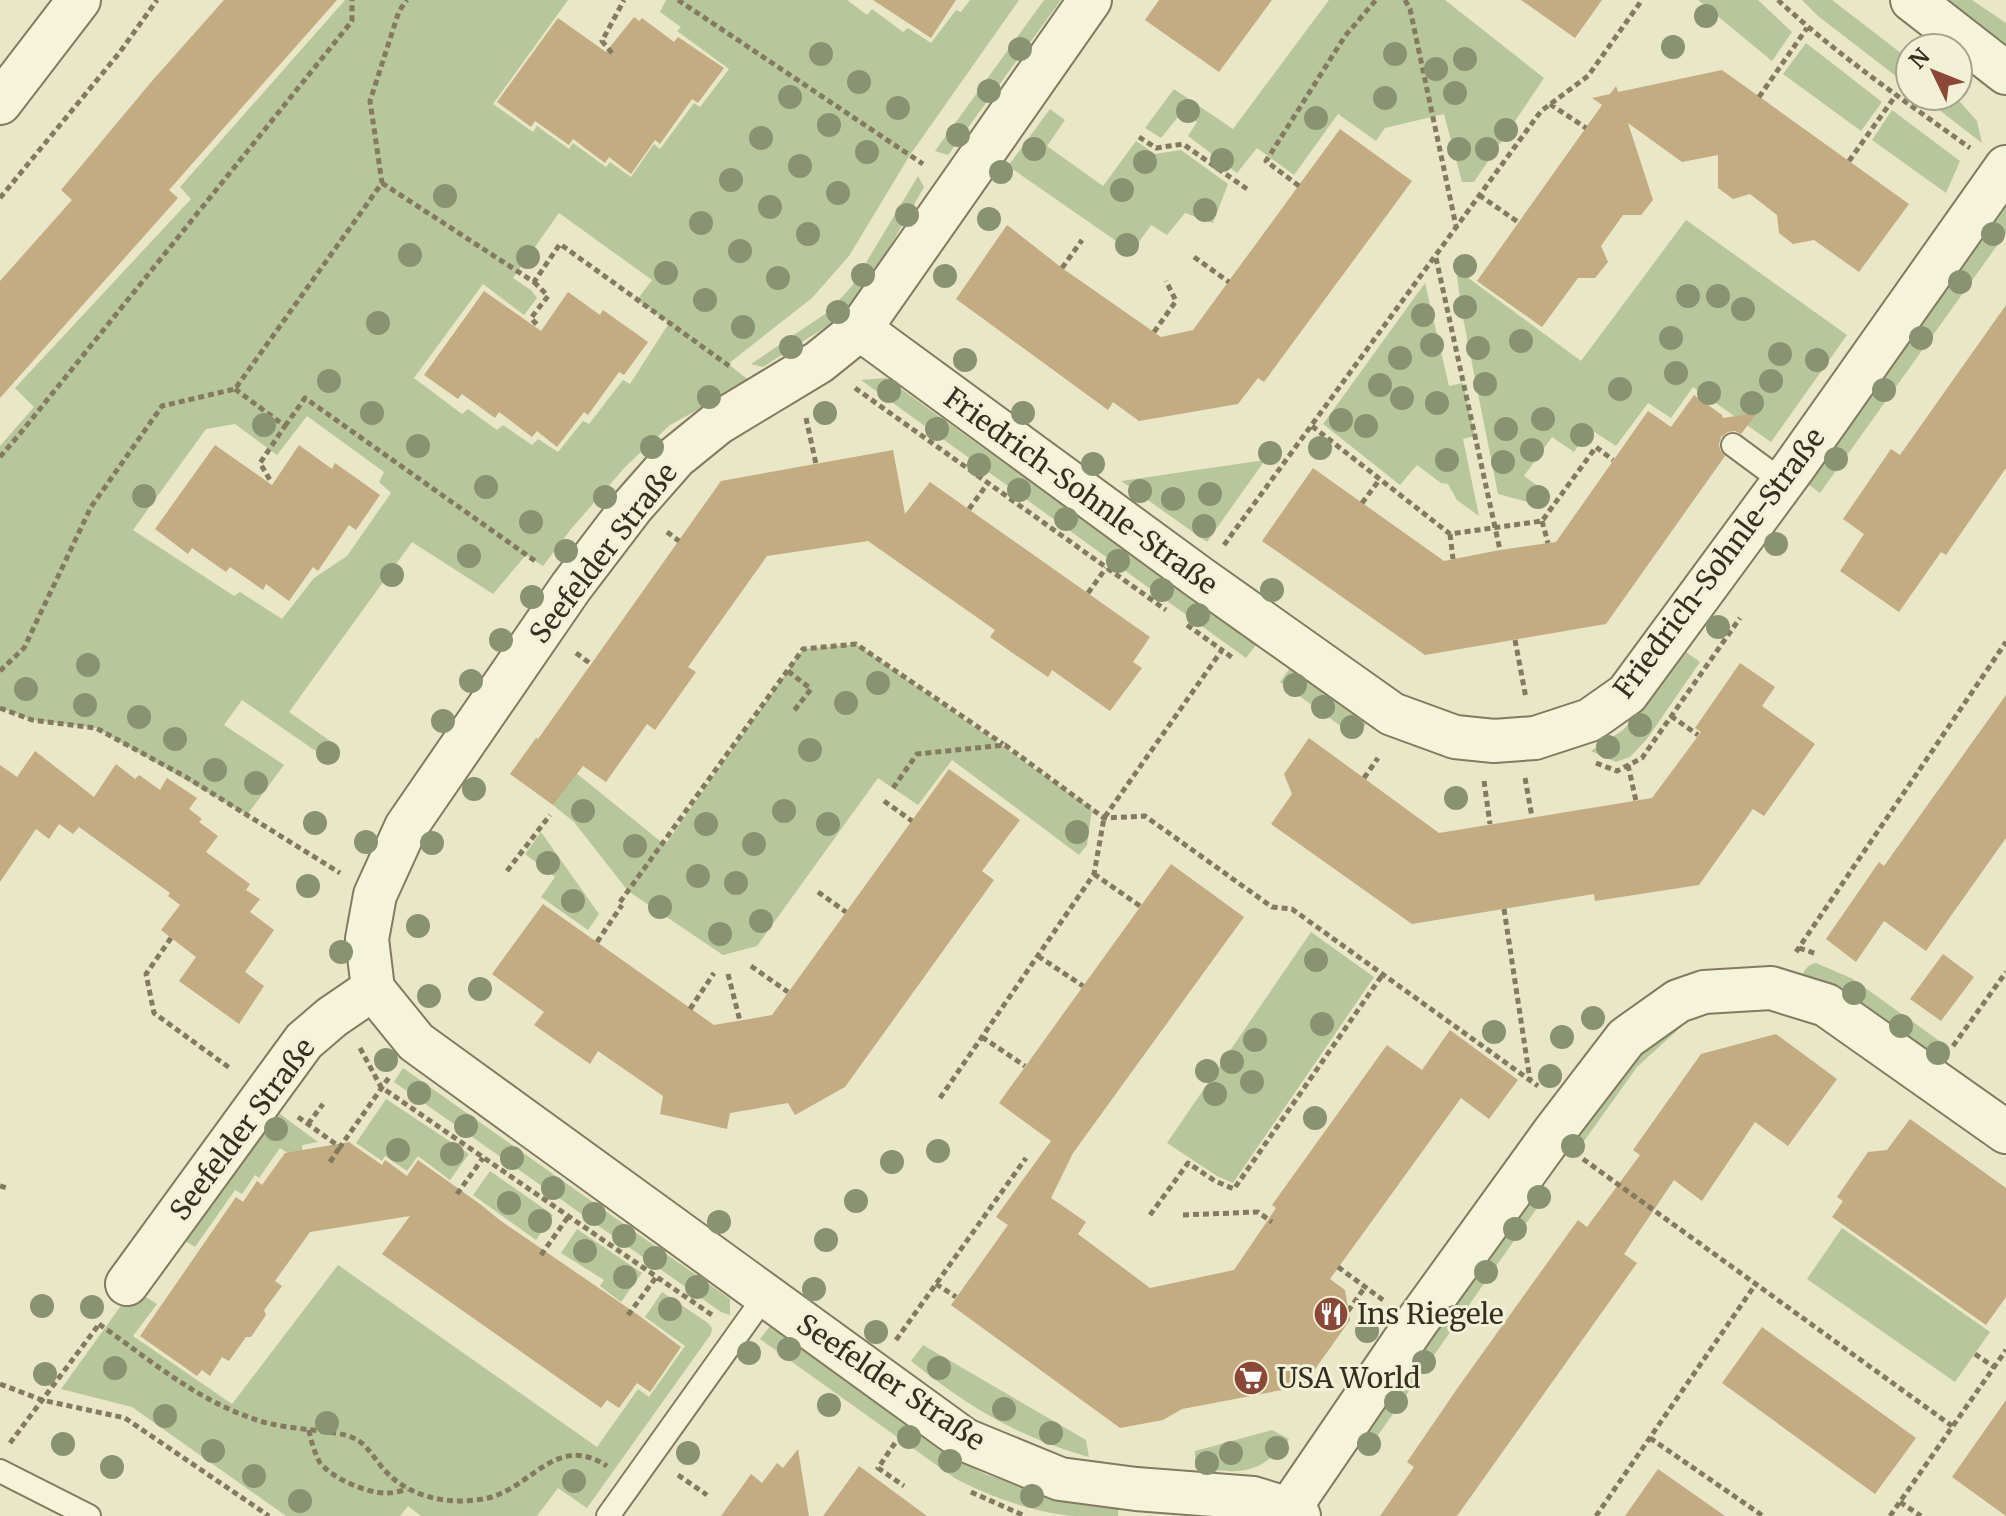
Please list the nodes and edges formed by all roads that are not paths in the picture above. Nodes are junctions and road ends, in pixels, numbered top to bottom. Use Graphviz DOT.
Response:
graph roads {
  1 [pos="79,0"];
  2 [pos="1090,0"];
  3 [pos="1912,0"];
  4 [pos="2006,73"];
  5 [pos="0,103"];
  6 [pos="2004,169"];
  7 [pos="860,329"];
  8 [pos="1733,445"];
  9 [pos="1783,482"];
  10 [pos="373,989"];
  11 [pos="2006,1132"];
  12 [pos="127,1284"];
  13 [pos="765,1296"];
  14 [pos="0,1471"];
  15 [pos="1294,1513"];
  16 [pos="89,1516"];
  17 [pos="608,1516"];
  1 -- 5 [label="street"];
  2 -- 7 [label="street, Seefelder Straße"];
  3 -- 4 [label="street"];
  6 -- 9 [label="street, Friedrich-Sohnle-Straße"];
  7 -- 9 [label="street, Friedrich-Sohnle-Straße"];
  7 -- 10 [label="street, Seefelder Straße"];
  8 -- 9 [label="lane"];
  10 -- 12 [label="street, Seefelder Straße"];
  10 -- 13 [label="street, Seefelder Straße"];
  11 -- 15 [label="street"];
  13 -- 15 [label="street, Seefelder Straße"];
  13 -- 17 [label="lane"];
  14 -- 16 [label="lane"];
}
